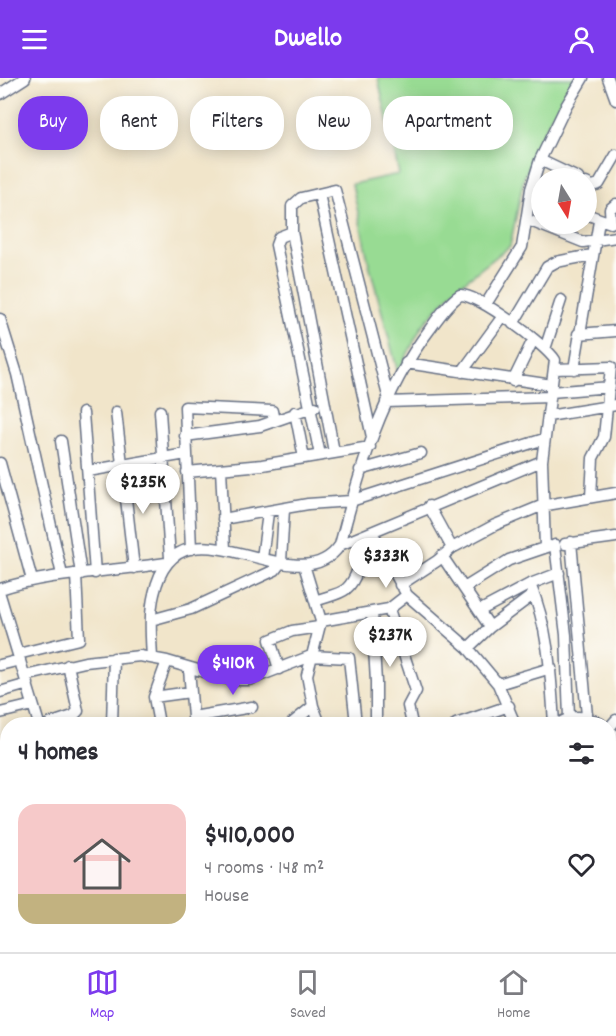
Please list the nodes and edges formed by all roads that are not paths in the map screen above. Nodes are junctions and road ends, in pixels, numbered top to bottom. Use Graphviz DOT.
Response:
graph roads {
  1 [pos="25,78"];
  2 [pos="583,78"];
  3 [pos="608,78"];
  4 [pos="0,94"];
  5 [pos="616,100"];
  6 [pos="616,155"];
  7 [pos="540,160"];
  8 [pos="539,168"];
  9 [pos="557,168"];
  10 [pos="597,185"];
  11 [pos="319,194"];
  12 [pos="616,204"];
  13 [pos="531,209"];
  14 [pos="528,220"];
  15 [pos="599,221"];
  16 [pos="292,232"];
  17 [pos="616,237"];
  18 [pos="594,242"];
  19 [pos="592,255"];
  20 [pos="561,300"];
  21 [pos="486,304"];
  22 [pos="503,316"];
  23 [pos="0,319"];
  24 [pos="513,324"];
  25 [pos="616,331"];
  26 [pos="578,334"];
  27 [pos="533,340"];
  28 [pos="545,349"];
  29 [pos="406,363"];
  30 [pos="614,367"];
  31 [pos="555,369"];
  32 [pos="574,369"];
  33 [pos="462,372"];
  34 [pos="513,381"];
  35 [pos="610,387"];
  36 [pos="551,391"];
  37 [pos="387,399"];
  38 [pos="324,405"];
  39 [pos="612,406"];
  40 [pos="309,408"];
  41 [pos="160,411"];
  42 [pos="116,412"];
  43 [pos="295,412"];
  44 [pos="83,413"];
  45 [pos="548,416"];
  46 [pos="274,421"];
  47 [pos="185,436"];
  48 [pos="543,439"];
  49 [pos="61,441"];
  50 [pos="371,442"];
  51 [pos="334,452"];
  52 [pos="421,453"];
  53 [pos="186,454"];
  54 [pos="320,455"];
  55 [pos="164,459"];
  56 [pos="304,459"];
  57 [pos="542,461"];
  58 [pos="0,463"];
  59 [pos="124,465"];
  60 [pos="221,469"];
  61 [pos="360,470"];
  62 [pos="88,471"];
  63 [pos="187,472"];
  64 [pos="616,493"];
  65 [pos="591,497"];
  66 [pos="351,501"];
  67 [pos="429,506"];
  68 [pos="541,506"];
  69 [pos="284,509"];
  70 [pos="268,513"];
  71 [pos="223,519"];
  72 [pos="372,532"];
  73 [pos="616,537"];
  74 [pos="571,542"];
  75 [pos="340,545"];
  76 [pos="550,546"];
  77 [pos="452,548"];
  78 [pos="191,549"];
  79 [pos="225,549"];
  80 [pos="385,556"];
  81 [pos="442,556"];
  82 [pos="262,558"];
  83 [pos="168,561"];
  84 [pos="280,562"];
  85 [pos="304,564"];
  86 [pos="134,568"];
  87 [pos="95,573"];
  88 [pos="558,573"];
  89 [pos="79,574"];
  90 [pos="62,575"];
  91 [pos="33,580"];
  92 [pos="400,585"];
  93 [pos="464,588"];
  94 [pos="0,589"];
  95 [pos="532,589"];
  96 [pos="0,595"];
  97 [pos="407,595"];
  98 [pos="315,601"];
  99 [pos="389,609"];
  100 [pos="478,611"];
  101 [pos="372,613"];
  102 [pos="151,620"];
  103 [pos="320,624"];
  104 [pos="490,627"];
  105 [pos="468,648"];
  106 [pos="311,656"];
  107 [pos="19,657"];
  108 [pos="114,658"];
  109 [pos="152,658"];
  110 [pos="167,661"];
  111 [pos="0,665"];
  112 [pos="68,665"];
  113 [pos="551,668"];
  114 [pos="189,669"];
  115 [pos="279,669"];
  116 [pos="26,680"];
  117 [pos="498,684"];
  118 [pos="0,692"];
  119 [pos="190,692"];
  120 [pos="154,697"];
  121 [pos="33,705"];
  122 [pos="313,706"];
  123 [pos="508,706"];
  124 [pos="252,707"];
  125 [pos="0,713"];
  126 [pos="587,716"];
  127 [pos="37,717"];
  128 [pos="70,717"];
  129 [pos="112,717"];
  130 [pos="158,717"];
  131 [pos="300,717"];
  132 [pos="317,717"];
  133 [pos="355,717"];
  134 [pos="376,717"];
  135 [pos="410,717"];
  136 [pos="476,717"];
  137 [pos="512,717"];
  138 [pos="561,717"];
  139 [pos="562,717"];
  140 [pos="583,717"];
  1 -- 4 [label="street"];
  2 -- 7 [label="street"];
  3 -- 5 [label="street"];
  6 -- 10 [label="street"];
  7 -- 8 [label="street"];
  7 -- 9 [label="street"];
  11 -- 16 [label="street"];
  11 -- 37 [label="street"];
  11 -- 50 [label="street"];
  12 -- 15 [label="street"];
  13 -- 14 [label="street"];
  14 -- 18 [label="street"];
  14 -- 21 [label="street"];
  15 -- 18 [label="street"];
  16 -- 38 [label="street"];
  16 -- 40 [label="street"];
  17 -- 18 [label="street"];
  18 -- 19 [label="street"];
  19 -- 24 [label="street"];
  19 -- 26 [label="street"];
  20 -- 28 [label="street"];
  21 -- 22 [label="street"];
  21 -- 29 [label="street"];
  22 -- 24 [label="street"];
  22 -- 33 [label="street"];
  23 -- 90 [label="street"];
  24 -- 27 [label="street"];
  25 -- 26 [label="street"];
  26 -- 32 [label="street"];
  27 -- 28 [label="street"];
  27 -- 34 [label="street"];
  28 -- 31 [label="street"];
  29 -- 33 [label="street"];
  29 -- 37 [label="street"];
  30 -- 32 [label="street"];
  30 -- 35 [label="street"];
  31 -- 32 [label="street"];
  31 -- 36 [label="street"];
  33 -- 34 [label="street"];
  34 -- 36 [label="street"];
  35 -- 36 [label="street"];
  35 -- 39 [label="street"];
  36 -- 37 [label="street"];
  36 -- 45 [label="street"];
  37 -- 50 [label="street"];
  38 -- 40 [label="street"];
  38 -- 51 [label="street"];
  39 -- 45 [label="street"];
  39 -- 65 [label="street"];
  40 -- 43 [label="street"];
  40 -- 54 [label="street"];
  41 -- 55 [label="street"];
  42 -- 59 [label="street"];
  43 -- 46 [label="street"];
  43 -- 56 [label="street"];
  44 -- 62 [label="street"];
  45 -- 48 [label="street"];
  46 -- 47 [label="street"];
  46 -- 47 [label="street"];
  47 -- 53 [label="street"];
  48 -- 57 [label="street"];
  48 -- 66 [label="street"];
  49 -- 89 [label="street"];
  50 -- 51 [label="street"];
  50 -- 61 [label="street"];
  51 -- 54 [label="street"];
  52 -- 61 [label="street"];
  53 -- 55 [label="street"];
  53 -- 63 [label="street"];
  54 -- 56 [label="street"];
  55 -- 59 [label="street"];
  55 -- 83 [label="street"];
  56 -- 60 [label="street"];
  57 -- 67 [label="street"];
  57 -- 68 [label="street"];
  58 -- 91 [label="street"];
  59 -- 62 [label="street"];
  59 -- 86 [label="street"];
  60 -- 63 [label="street"];
  60 -- 71 [label="street"];
  61 -- 66 [label="street"];
  62 -- 87 [label="street"];
  63 -- 78 [label="street"];
  64 -- 65 [label="street"];
  65 -- 68 [label="street"];
  66 -- 69 [label="street"];
  66 -- 75 [label="street"];
  67 -- 72 [label="street"];
  67 -- 77 [label="street"];
  68 -- 76 [label="street"];
  68 -- 77 [label="street"];
  69 -- 70 [label="street"];
  69 -- 84 [label="street"];
  70 -- 71 [label="street"];
  70 -- 82 [label="street"];
  71 -- 79 [label="street"];
  72 -- 75 [label="street"];
  72 -- 80 [label="street"];
  73 -- 74 [label="street"];
  74 -- 76 [label="street"];
  74 -- 126 [label="street"];
  75 -- 85 [label="street"];
  76 -- 88 [label="street"];
  76 -- 93 [label="street"];
  77 -- 81 [label="street"];
  78 -- 79 [label="street"];
  78 -- 83 [label="street"];
  79 -- 82 [label="street"];
  80 -- 92 [label="street"];
  80 -- 98 [label="street"];
  81 -- 92 [label="street"];
  81 -- 93 [label="street"];
  82 -- 84 [label="street"];
  83 -- 86 [label="street"];
  83 -- 102 [label="street"];
  84 -- 85 [label="street"];
  84 -- 102 [label="street"];
  85 -- 98 [label="street"];
  86 -- 87 [label="street"];
  87 -- 89 [label="street"];
  88 -- 95 [label="street"];
  88 -- 139 [label="street"];
  89 -- 90 [label="street"];
  89 -- 107 [label="street"];
  90 -- 91 [label="street"];
  91 -- 94 [label="street"];
  92 -- 97 [label="street"];
  93 -- 100 [label="street"];
  95 -- 100 [label="street"];
  95 -- 104 [label="street"];
  95 -- 113 [label="street"];
  96 -- 107 [label="street"];
  97 -- 99 [label="street"];
  97 -- 105 [label="street"];
  98 -- 103 [label="street"];
  99 -- 101 [label="street"];
  99 -- 135 [label="street"];
  100 -- 104 [label="street"];
  101 -- 103 [label="street"];
  101 -- 134 [label="street"];
  102 -- 109 [label="street"];
  103 -- 106 [label="street"];
  103 -- 115 [label="street"];
  104 -- 105 [label="street"];
  105 -- 117 [label="street"];
  106 -- 115 [label="street"];
  106 -- 122 [label="street"];
  106 -- 133 [label="street"];
  107 -- 111 [label="street"];
  107 -- 116 [label="street"];
  108 -- 109 [label="street"];
  108 -- 112 [label="street"];
  108 -- 129 [label="street"];
  109 -- 110 [label="street"];
  110 -- 114 [label="street"];
  110 -- 120 [label="street"];
  112 -- 116 [label="street"];
  112 -- 128 [label="street"];
  113 -- 117 [label="street"];
  113 -- 138 [label="street"];
  114 -- 115 [label="street"];
  114 -- 119 [label="street"];
  116 -- 118 [label="street"];
  116 -- 121 [label="street"];
  117 -- 123 [label="street"];
  119 -- 120 [label="street"];
  119 -- 124 [label="street"];
  120 -- 130 [label="street"];
  121 -- 125 [label="street"];
  121 -- 127 [label="street"];
  122 -- 131 [label="street"];
  122 -- 132 [label="street"];
  123 -- 136 [label="street"];
  123 -- 137 [label="street"];
  126 -- 140 [label="street"];
}
